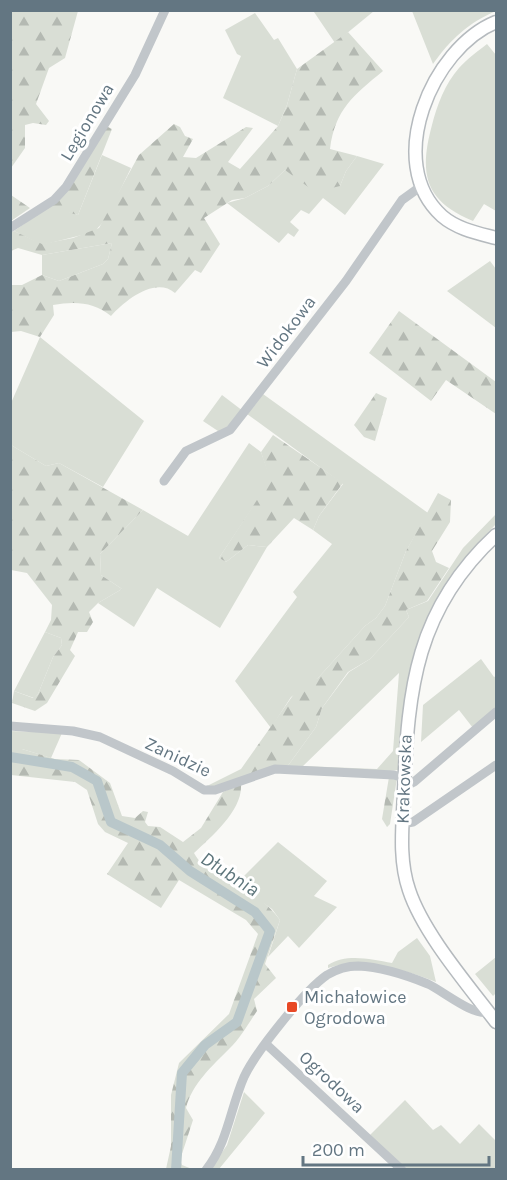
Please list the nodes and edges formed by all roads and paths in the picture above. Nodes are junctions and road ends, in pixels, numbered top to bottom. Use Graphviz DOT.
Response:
graph roads {
  1 [pos="165,10"];
  2 [pos="496,22"];
  3 [pos="420,187"];
  4 [pos="10,228"];
  5 [pos="496,238"];
  6 [pos="164,481"];
  7 [pos="496,535"];
  8 [pos="496,712"];
  9 [pos="10,726"];
  10 [pos="496,765"];
  11 [pos="404,783"];
  12 [pos="402,824"];
  13 [pos="493,1017"];
  14 [pos="266,1044"];
  15 [pos="206,1170"];
  16 [pos="402,1170"];
  1 -- 4 [label="street, Legionowa"];
  2 -- 3 [label="main road"];
  3 -- 5 [label="main road"];
  3 -- 6 [label="street, Widokowa"];
  7 -- 11 [label="main road, Krakowska"];
  8 -- 11 [label="street"];
  9 -- 11 [label="street, Zanidzie"];
  10 -- 12 [label="street"];
  11 -- 12 [label="main road, Krakowska"];
  12 -- 13 [label="main road, Krakowska"];
  13 -- 14 [label="street"];
  14 -- 15 [label="street"];
  14 -- 16 [label="street, Ogrodowa"];
}
